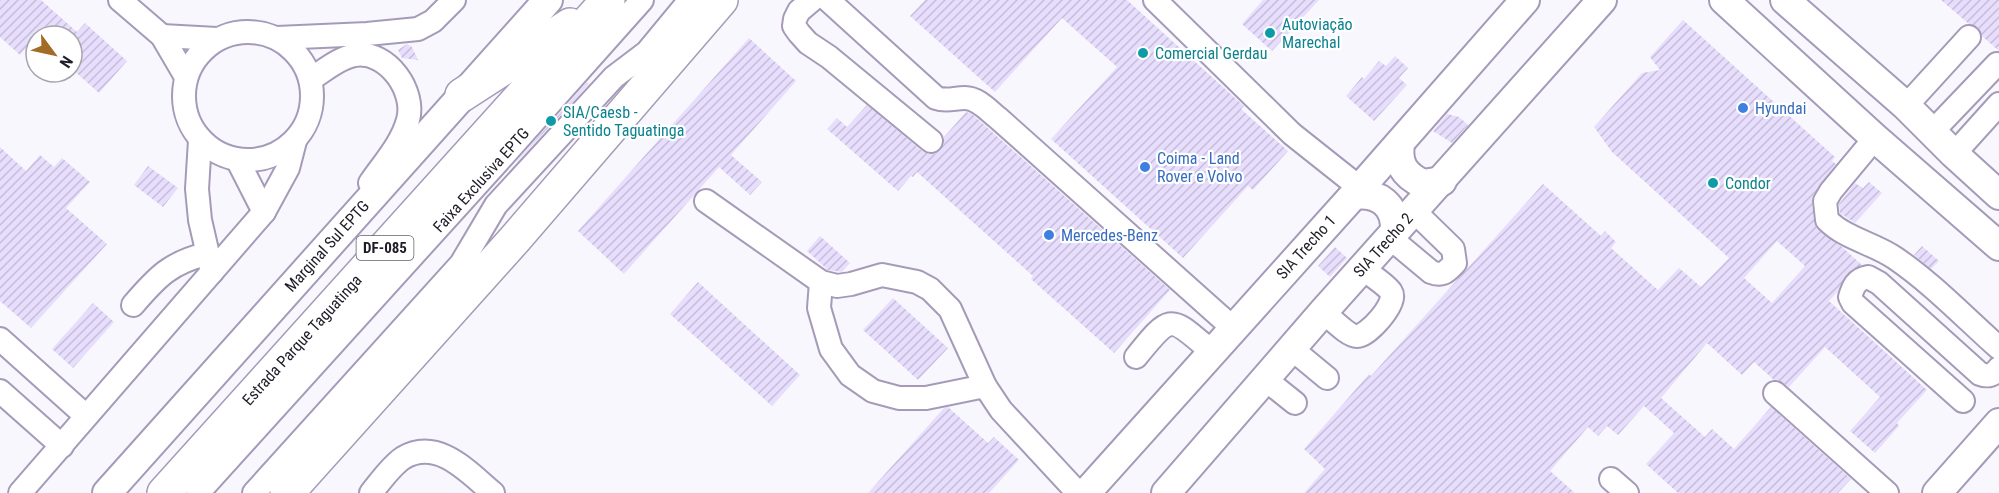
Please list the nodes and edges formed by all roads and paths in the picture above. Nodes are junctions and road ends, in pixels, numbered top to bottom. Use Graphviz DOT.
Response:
graph roads {
  1 [pos="120,0"];
  2 [pos="454,0"];
  3 [pos="548,0"];
  4 [pos="642,0"];
  5 [pos="812,0"];
  6 [pos="828,0"];
  7 [pos="1155,0"];
  8 [pos="1525,0"];
  9 [pos="1602,0"];
  10 [pos="1725,0"];
  11 [pos="1785,0"];
  12 [pos="607,2"];
  13 [pos="711,5"];
  14 [pos="162,36"];
  15 [pos="1968,37"];
  16 [pos="277,38"];
  17 [pos="217,39"];
  18 [pos="1997,64"];
  19 [pos="186,78"];
  20 [pos="311,79"];
  21 [pos="462,95"];
  22 [pos="1999,105"];
  23 [pos="1905,106"];
  24 [pos="1932,132"];
  25 [pos="1875,138"];
  26 [pos="200,140"];
  27 [pos="295,141"];
  28 [pos="932,141"];
  29 [pos="1400,143"];
  30 [pos="1954,154"];
  31 [pos="238,160"];
  32 [pos="1442,181"];
  33 [pos="1357,191"];
  34 [pos="1999,195"];
  35 [pos="706,201"];
  36 [pos="264,212"];
  37 [pos="1400,226"];
  38 [pos="338,233"];
  39 [pos="1999,246"];
  40 [pos="210,263"];
  41 [pos="1362,268"];
  42 [pos="821,282"];
  43 [pos="134,305"];
  44 [pos="1323,312"];
  45 [pos="1233,328"];
  46 [pos="0,339"];
  47 [pos="1999,348"];
  48 [pos="1292,349"];
  49 [pos="1212,352"];
  50 [pos="1136,357"];
  51 [pos="1999,368"];
  52 [pos="1327,378"];
  53 [pos="1265,379"];
  54 [pos="985,386"];
  55 [pos="0,391"];
  56 [pos="1775,393"];
  57 [pos="1963,401"];
  58 [pos="1295,404"];
  59 [pos="87,416"];
  60 [pos="1999,423"];
  61 [pos="62,446"];
  62 [pos="20,493"];
  63 [pos="106,493"];
  64 [pos="164,493"];
  65 [pos="198,493"];
  66 [pos="254,493"];
  67 [pos="288,493"];
  68 [pos="371,493"];
  69 [pos="493,493"];
  70 [pos="1078,493"];
  71 [pos="1086,493"];
  72 [pos="1166,493"];
  73 [pos="1887,493"];
  74 [pos="1936,493"];
  1 -- 14 [label="lane"];
  2 -- 16 [label="lane"];
  3 -- 21 [label="main road, Marginal Sul EPTG"];
  4 -- 65 [label="lane, Faixa Exclusiva EPTG"];
  5 -- 28 [label="lane"];
  6 -- 45 [label="lane"];
  7 -- 33 [label="lane"];
  8 -- 29 [label="main road, SIA Trecho 1"];
  9 -- 32 [label="main road, SIA Trecho 2"];
  10 -- 25 [label="main road"];
  11 -- 23 [label="main road"];
  12 -- 21 [label="highway"];
  12 -- 64 [label="highway, Estrada Parque Taguatinga / DF-085"];
  13 -- 66 [label="lane, Faixa Exclusiva EPTG"];
  13 -- 67 [label="highway"];
  14 -- 17 [label="lane"];
  14 -- 19 [label="lane"];
  15 -- 23 [label="lane"];
  16 -- 17 [label="lane"];
  16 -- 20 [label="lane"];
  17 -- 19 [label="lane"];
  18 -- 24 [label="lane"];
  19 -- 26 [label="lane"];
  20 -- 27 [label="lane"];
  20 -- 38 [label="lane"];
  21 -- 38 [label="main road, Marginal Sul EPTG"];
  22 -- 30 [label="lane"];
  23 -- 24 [label="main road"];
  24 -- 30 [label="main road"];
  25 -- 39 [label="main road"];
  25 -- 47 [label="lane"];
  26 -- 31 [label="lane"];
  26 -- 40 [label="lane"];
  27 -- 31 [label="lane"];
  27 -- 36 [label="lane"];
  29 -- 32 [label="main road"];
  29 -- 33 [label="main road, SIA Trecho 1"];
  30 -- 34 [label="main road"];
  31 -- 36 [label="lane"];
  32 -- 37 [label="main road, SIA Trecho 2"];
  33 -- 37 [label="main road"];
  33 -- 45 [label="main road, SIA Trecho 1"];
  35 -- 42 [label="lane"];
  36 -- 40 [label="lane"];
  37 -- 41 [label="main road, SIA Trecho 2"];
  38 -- 63 [label="main road, Marginal Sul EPTG"];
  40 -- 43 [label="lane"];
  40 -- 59 [label="lane"];
  41 -- 44 [label="main road, SIA Trecho 2"];
  41 -- 44 [label="lane"];
  42 -- 54 [label="lane"];
  42 -- 54 [label="lane"];
  44 -- 48 [label="main road, SIA Trecho 2"];
  45 -- 49 [label="main road, SIA Trecho 1"];
  46 -- 59 [label="lane"];
  48 -- 52 [label="lane"];
  48 -- 53 [label="main road, SIA Trecho 2"];
  49 -- 50 [label="lane"];
  49 -- 71 [label="main road, SIA Trecho 1"];
  51 -- 57 [label="lane"];
  53 -- 58 [label="lane"];
  53 -- 72 [label="main road, SIA Trecho 2"];
  54 -- 70 [label="lane"];
  55 -- 61 [label="lane"];
  56 -- 73 [label="lane"];
  59 -- 61 [label="lane"];
  60 -- 74 [label="main road"];
  61 -- 62 [label="lane"];
  68 -- 69 [label="lane"];
}
